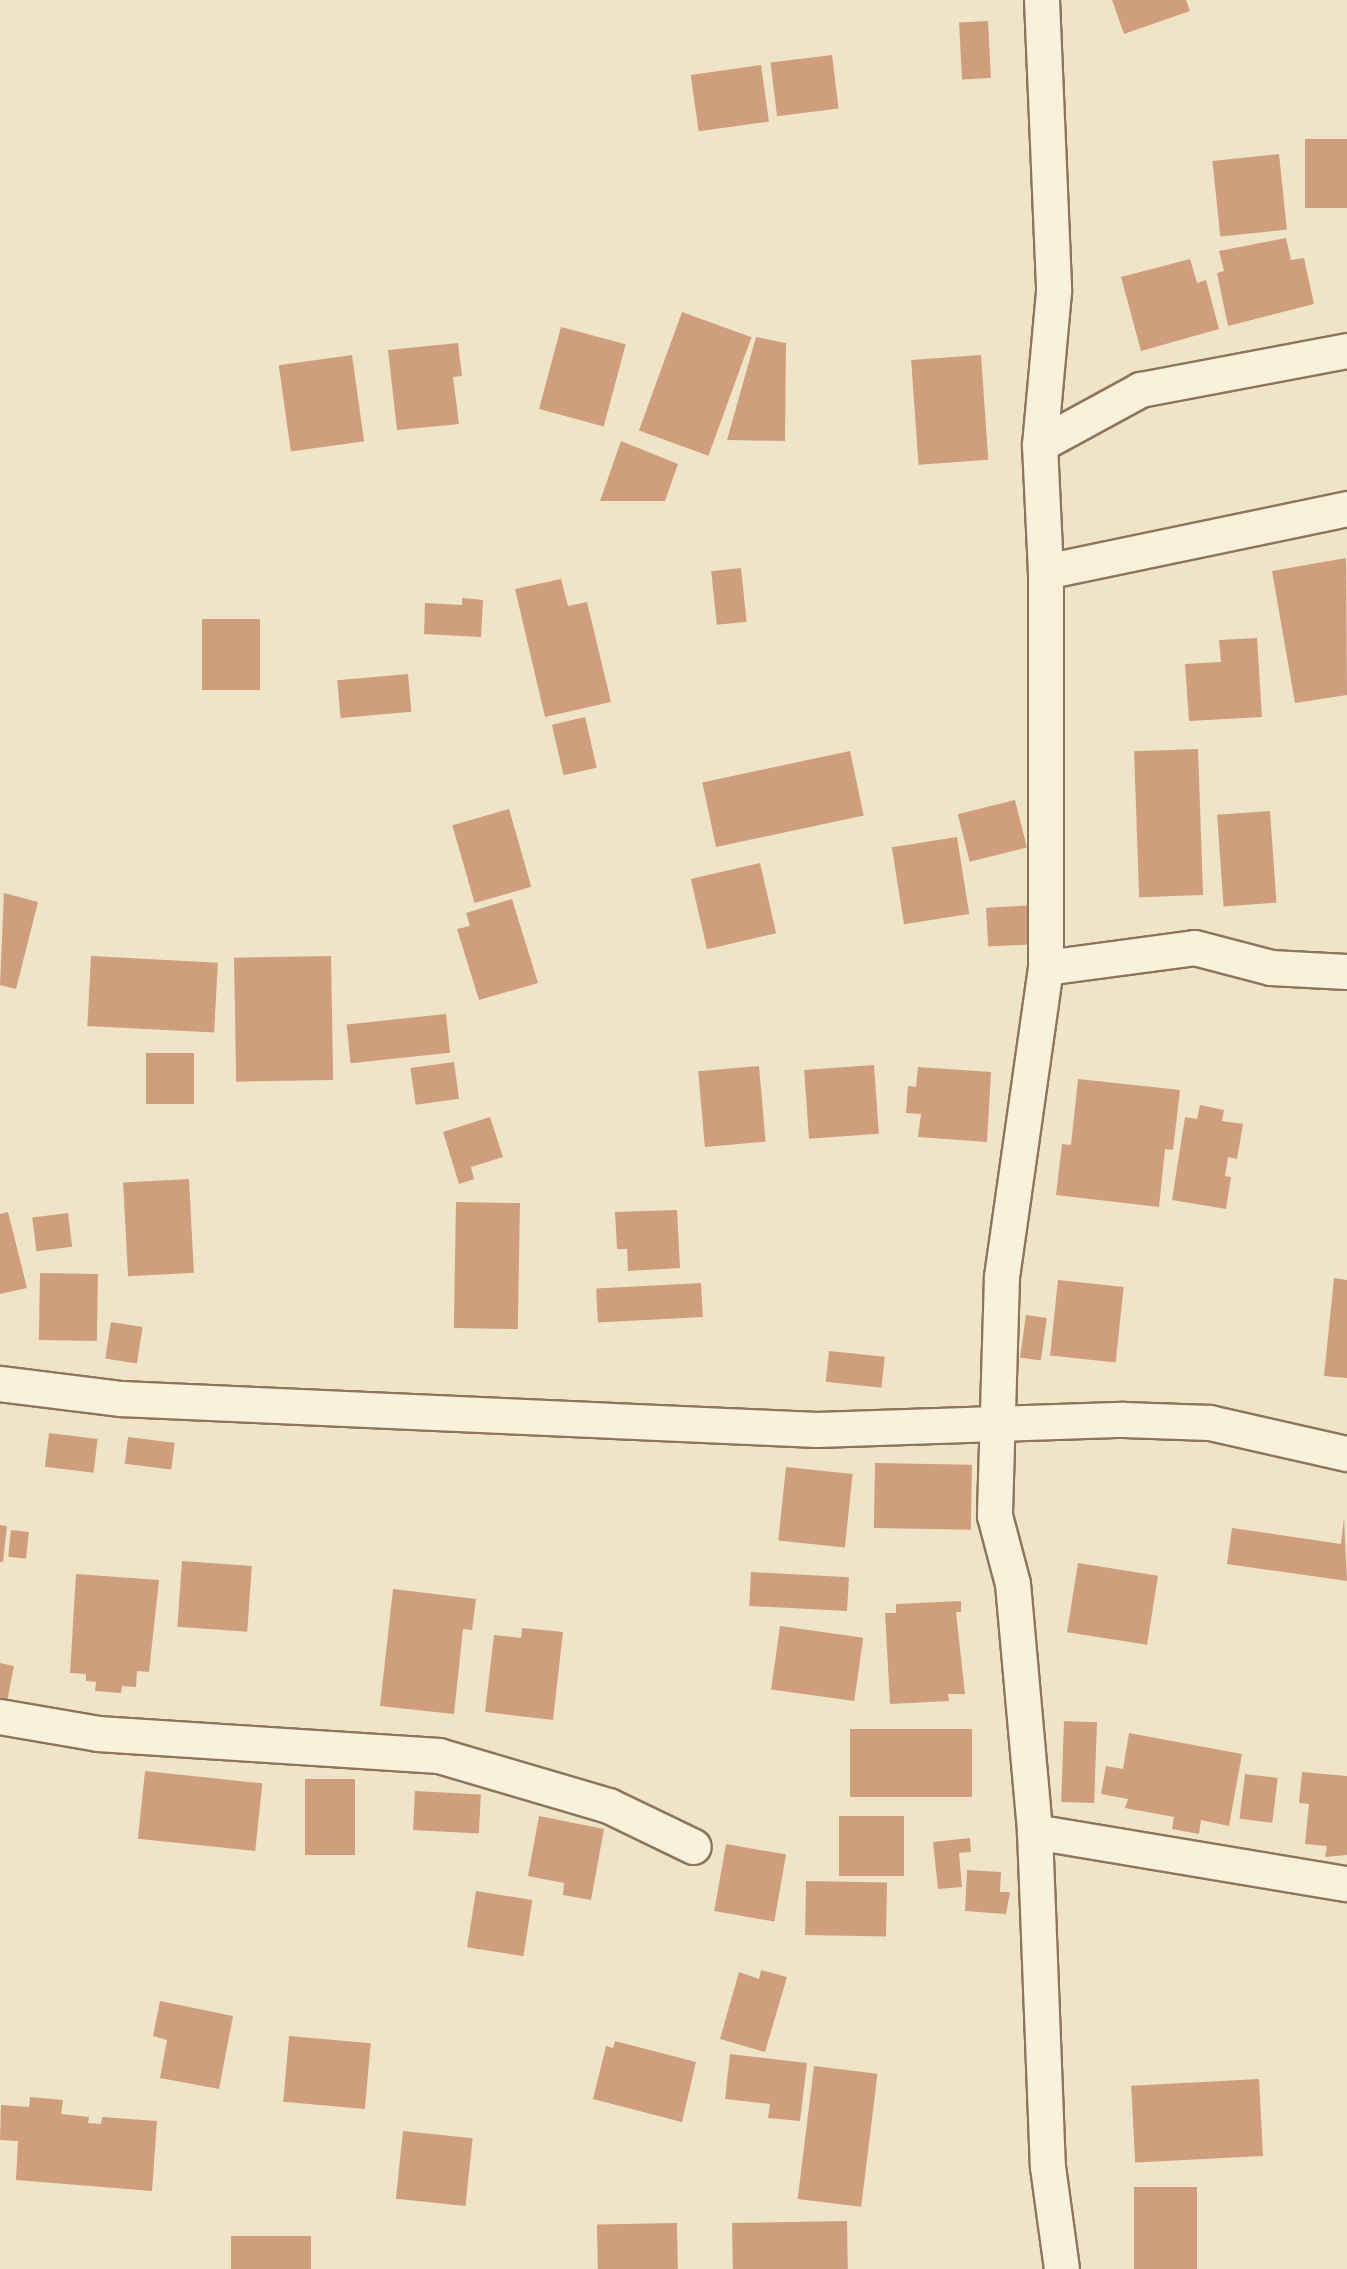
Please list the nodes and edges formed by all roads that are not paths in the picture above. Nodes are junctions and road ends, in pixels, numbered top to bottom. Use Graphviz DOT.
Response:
graph roads {
  1 [pos="1042,0"];
  2 [pos="1347,351"];
  3 [pos="1040,445"];
  4 [pos="1347,509"];
  5 [pos="1046,572"];
  6 [pos="1046,968"];
  7 [pos="1347,972"];
  8 [pos="0,1384"];
  9 [pos="1001,1425"];
  10 [pos="1347,1454"];
  11 [pos="0,1717"];
  12 [pos="1035,1832"];
  13 [pos="694,1847"];
  14 [pos="1347,1884"];
  15 [pos="1062,2269"];
  1 -- 3 [label="street"];
  2 -- 3 [label="street"];
  3 -- 5 [label="street"];
  4 -- 5 [label="street"];
  5 -- 6 [label="street"];
  6 -- 7 [label="street"];
  6 -- 9 [label="street"];
  8 -- 9 [label="street"];
  9 -- 10 [label="street"];
  9 -- 12 [label="street"];
  11 -- 13 [label="street"];
  12 -- 14 [label="street"];
  12 -- 15 [label="street"];
}
